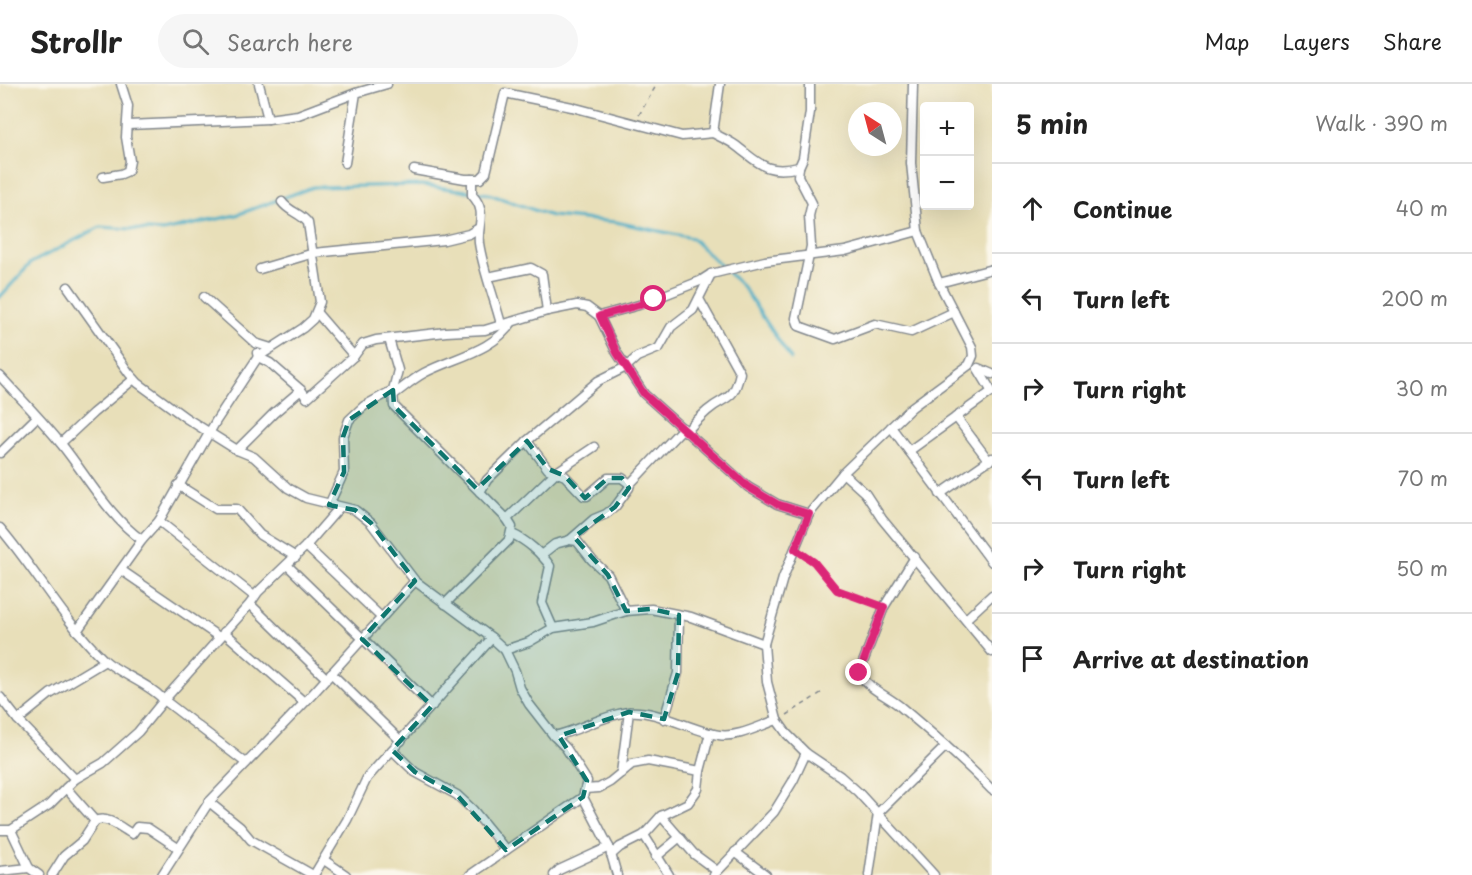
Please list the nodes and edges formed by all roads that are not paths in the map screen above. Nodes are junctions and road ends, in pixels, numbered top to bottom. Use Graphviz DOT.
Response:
graph roads {
  1 [pos="121,84"];
  2 [pos="259,84"];
  3 [pos="387,84"];
  4 [pos="720,84"];
  5 [pos="810,84"];
  6 [pos="913,84"];
  7 [pos="356,93"];
  8 [pos="268,119"];
  9 [pos="128,125"];
  10 [pos="713,133"];
  11 [pos="345,163"];
  12 [pos="799,167"];
  13 [pos="414,170"];
  14 [pos="103,177"];
  15 [pos="472,179"];
  16 [pos="282,201"];
  17 [pos="479,228"];
  18 [pos="918,231"];
  19 [pos="469,234"];
  20 [pos="480,243"];
  21 [pos="314,253"];
  22 [pos="810,256"];
  23 [pos="260,269"];
  24 [pos="992,269"];
  25 [pos="711,274"];
  26 [pos="488,277"];
  27 [pos="939,283"];
  28 [pos="68,287"];
  29 [pos="204,297"];
  30 [pos="699,299"];
  31 [pos="547,311"];
  32 [pos="954,312"];
  33 [pos="317,313"];
  34 [pos="600,316"];
  35 [pos="512,322"];
  36 [pos="501,324"];
  37 [pos="389,339"];
  38 [pos="255,343"];
  39 [pos="271,348"];
  40 [pos="354,356"];
  41 [pos="258,357"];
  42 [pos="969,365"];
  43 [pos="626,367"];
  44 [pos="978,369"];
  45 [pos="992,375"];
  46 [pos="0,376"];
  47 [pos="134,379"];
  48 [pos="301,390"];
  49 [pos="393,392"];
  50 [pos="992,392"];
  51 [pos="37,417"];
  52 [pos="956,417"];
  53 [pos="891,427"];
  54 [pos="684,430"];
  55 [pos="209,433"];
  56 [pos="527,441"];
  57 [pos="61,443"];
  58 [pos="594,447"];
  59 [pos="237,450"];
  60 [pos="909,451"];
  61 [pos="0,453"];
  62 [pos="991,460"];
  63 [pos="555,473"];
  64 [pos="843,473"];
  65 [pos="630,484"];
  66 [pos="178,485"];
  67 [pos="480,492"];
  68 [pos="940,494"];
  69 [pos="329,505"];
  70 [pos="339,508"];
  71 [pos="809,514"];
  72 [pos="507,519"];
  73 [pos="159,520"];
  74 [pos="0,528"];
  75 [pos="512,534"];
  76 [pos="142,540"];
  77 [pos="570,540"];
  78 [pos="306,546"];
  79 [pos="541,555"];
  80 [pos="296,557"];
  81 [pos="915,557"];
  82 [pos="992,562"];
  83 [pos="287,564"];
  84 [pos="121,570"];
  85 [pos="415,581"];
  86 [pos="992,595"];
  87 [pos="252,600"];
  88 [pos="445,604"];
  89 [pos="626,611"];
  90 [pos="679,615"];
  91 [pos="382,618"];
  92 [pos="966,619"];
  93 [pos="553,628"];
  94 [pos="77,631"];
  95 [pos="221,634"];
  96 [pos="492,638"];
  97 [pos="362,639"];
  98 [pos="764,644"];
  99 [pos="505,650"];
  100 [pos="992,652"];
  101 [pos="105,661"];
  102 [pos="329,676"];
  103 [pos="0,697"];
  104 [pos="164,700"];
  105 [pos="304,702"];
  106 [pos="432,706"];
  107 [pos="629,712"];
  108 [pos="664,719"];
  109 [pos="18,720"];
  110 [pos="777,720"];
  111 [pos="570,733"];
  112 [pos="710,733"];
  113 [pos="554,736"];
  114 [pos="401,741"];
  115 [pos="946,746"];
  116 [pos="566,748"];
  117 [pos="392,750"];
  118 [pos="806,753"];
  119 [pos="246,763"];
  120 [pos="700,771"];
  121 [pos="621,774"];
  122 [pos="75,778"];
  123 [pos="66,788"];
  124 [pos="992,790"];
  125 [pos="584,793"];
  126 [pos="209,802"];
  127 [pos="878,813"];
  128 [pos="661,816"];
  129 [pos="95,821"];
  130 [pos="0,830"];
  131 [pos="11,830"];
  132 [pos="644,835"];
  133 [pos="680,837"];
  134 [pos="178,848"];
  135 [pos="506,850"];
  136 [pos="610,851"];
  137 [pos="735,852"];
  138 [pos="656,857"];
  139 [pos="324,860"];
  140 [pos="29,868"];
  141 [pos="0,871"];
  142 [pos="716,873"];
  143 [pos="39,875"];
  144 [pos="52,875"];
  145 [pos="162,875"];
  146 [pos="314,875"];
  147 [pos="346,875"];
  148 [pos="470,875"];
  149 [pos="554,875"];
  150 [pos="617,875"];
  151 [pos="669,875"];
  152 [pos="766,875"];
  153 [pos="869,875"];
  154 [pos="934,875"];
  1 -- 9 [label="street"];
  2 -- 8 [label="street"];
  3 -- 7 [label="street"];
  4 -- 10 [label="street"];
  5 -- 12 [label="street"];
  6 -- 18 [label="street"];
  7 -- 8 [label="street"];
  7 -- 11 [label="street"];
  8 -- 9 [label="street"];
  9 -- 14 [label="street"];
  10 -- 12 [label="street"];
  10 -- 15 [label="street"];
  12 -- 22 [label="street"];
  13 -- 15 [label="street"];
  15 -- 17 [label="street"];
  16 -- 21 [label="street"];
  17 -- 19 [label="street"];
  17 -- 20 [label="street"];
  18 -- 22 [label="street"];
  18 -- 27 [label="street"];
  19 -- 20 [label="street"];
  19 -- 21 [label="street"];
  20 -- 26 [label="street"];
  21 -- 23 [label="street"];
  21 -- 33 [label="street"];
  22 -- 25 [label="street"];
  22 -- 32 [label="street"];
  24 -- 27 [label="street"];
  25 -- 30 [label="street"];
  25 -- 34 [label="street"];
  26 -- 31 [label="street"];
  26 -- 36 [label="street"];
  27 -- 32 [label="street"];
  28 -- 47 [label="street"];
  29 -- 38 [label="street"];
  30 -- 43 [label="street"];
  30 -- 54 [label="street"];
  31 -- 34 [label="street"];
  31 -- 35 [label="street"];
  32 -- 42 [label="street"];
  33 -- 39 [label="street"];
  33 -- 40 [label="street"];
  34 -- 43 [label="street"];
  35 -- 36 [label="street"];
  35 -- 49 [label="street"];
  36 -- 37 [label="street"];
  37 -- 40 [label="street"];
  37 -- 49 [label="street"];
  38 -- 39 [label="street"];
  38 -- 41 [label="street"];
  39 -- 41 [label="street"];
  40 -- 48 [label="street"];
  41 -- 48 [label="street"];
  41 -- 55 [label="street"];
  42 -- 44 [label="street"];
  42 -- 53 [label="street"];
  43 -- 54 [label="street"];
  43 -- 56 [label="street"];
  44 -- 45 [label="street"];
  44 -- 50 [label="street"];
  46 -- 51 [label="street"];
  47 -- 55 [label="street"];
  47 -- 57 [label="street"];
  48 -- 59 [label="street"];
  49 -- 67 [label="street"];
  49 -- 69 [label="street"];
  50 -- 52 [label="street"];
  51 -- 57 [label="street"];
  51 -- 61 [label="street"];
  52 -- 60 [label="street"];
  52 -- 62 [label="street"];
  53 -- 60 [label="street"];
  53 -- 64 [label="street"];
  54 -- 65 [label="street"];
  54 -- 71 [label="street"];
  55 -- 59 [label="street"];
  55 -- 66 [label="street"];
  56 -- 63 [label="street"];
  56 -- 67 [label="street"];
  57 -- 76 [label="street"];
  58 -- 63 [label="street"];
  59 -- 69 [label="street"];
  60 -- 68 [label="street"];
  62 -- 68 [label="street"];
  63 -- 65 [label="street"];
  63 -- 72 [label="street"];
  64 -- 71 [label="street"];
  64 -- 81 [label="street"];
  65 -- 77 [label="street"];
  66 -- 73 [label="street"];
  66 -- 80 [label="street"];
  67 -- 72 [label="street"];
  68 -- 82 [label="street"];
  69 -- 70 [label="street"];
  70 -- 78 [label="street"];
  70 -- 85 [label="street"];
  71 -- 98 [label="street"];
  72 -- 75 [label="street"];
  73 -- 76 [label="street"];
  73 -- 87 [label="street"];
  74 -- 94 [label="street"];
  75 -- 79 [label="street"];
  75 -- 88 [label="street"];
  76 -- 84 [label="street"];
  77 -- 79 [label="street"];
  77 -- 89 [label="street"];
  78 -- 80 [label="street"];
  78 -- 91 [label="street"];
  79 -- 93 [label="street"];
  80 -- 83 [label="street"];
  81 -- 92 [label="street"];
  81 -- 115 [label="street"];
  83 -- 87 [label="street"];
  83 -- 97 [label="street"];
  84 -- 94 [label="street"];
  84 -- 95 [label="street"];
  85 -- 88 [label="street"];
  85 -- 91 [label="street"];
  86 -- 92 [label="street"];
  87 -- 95 [label="street"];
  87 -- 102 [label="street"];
  88 -- 96 [label="street"];
  89 -- 90 [label="street"];
  89 -- 93 [label="street"];
  90 -- 98 [label="street"];
  90 -- 108 [label="street"];
  91 -- 97 [label="street"];
  92 -- 100 [label="street"];
  93 -- 99 [label="street"];
  94 -- 101 [label="street"];
  95 -- 104 [label="street"];
  95 -- 105 [label="street"];
  96 -- 99 [label="street"];
  96 -- 106 [label="street"];
  97 -- 102 [label="street"];
  97 -- 106 [label="street"];
  98 -- 110 [label="street"];
  99 -- 113 [label="street"];
  101 -- 104 [label="street"];
  101 -- 109 [label="street"];
  102 -- 105 [label="street"];
  102 -- 114 [label="street"];
  103 -- 109 [label="street"];
  104 -- 119 [label="street"];
  104 -- 122 [label="street"];
  105 -- 119 [label="street"];
  106 -- 114 [label="street"];
  107 -- 108 [label="street"];
  107 -- 111 [label="street"];
  107 -- 121 [label="street"];
  108 -- 112 [label="street"];
  109 -- 122 [label="street"];
  110 -- 112 [label="street"];
  110 -- 118 [label="street"];
  111 -- 113 [label="street"];
  111 -- 116 [label="street"];
  112 -- 120 [label="street"];
  113 -- 116 [label="street"];
  114 -- 117 [label="street"];
  115 -- 124 [label="street"];
  115 -- 127 [label="street"];
  116 -- 125 [label="street"];
  117 -- 135 [label="street"];
  117 -- 139 [label="street"];
  118 -- 127 [label="street"];
  118 -- 137 [label="street"];
  119 -- 126 [label="street"];
  120 -- 121 [label="street"];
  120 -- 128 [label="street"];
  121 -- 125 [label="street"];
  122 -- 123 [label="street"];
  123 -- 129 [label="street"];
  123 -- 131 [label="street"];
  125 -- 135 [label="street"];
  125 -- 136 [label="street"];
  126 -- 134 [label="street"];
  126 -- 146 [label="street"];
  127 -- 153 [label="street"];
  127 -- 154 [label="street"];
  128 -- 132 [label="street"];
  128 -- 133 [label="street"];
  129 -- 134 [label="street"];
  129 -- 144 [label="street"];
  130 -- 131 [label="street"];
  131 -- 140 [label="street"];
  132 -- 136 [label="street"];
  132 -- 138 [label="street"];
  133 -- 138 [label="street"];
  133 -- 142 [label="street"];
  134 -- 145 [label="street"];
  135 -- 148 [label="street"];
  136 -- 149 [label="street"];
  136 -- 150 [label="street"];
  137 -- 142 [label="street"];
  137 -- 152 [label="street"];
  138 -- 151 [label="street"];
  139 -- 146 [label="street"];
  139 -- 147 [label="street"];
  140 -- 141 [label="street"];
  140 -- 143 [label="street"];
}
